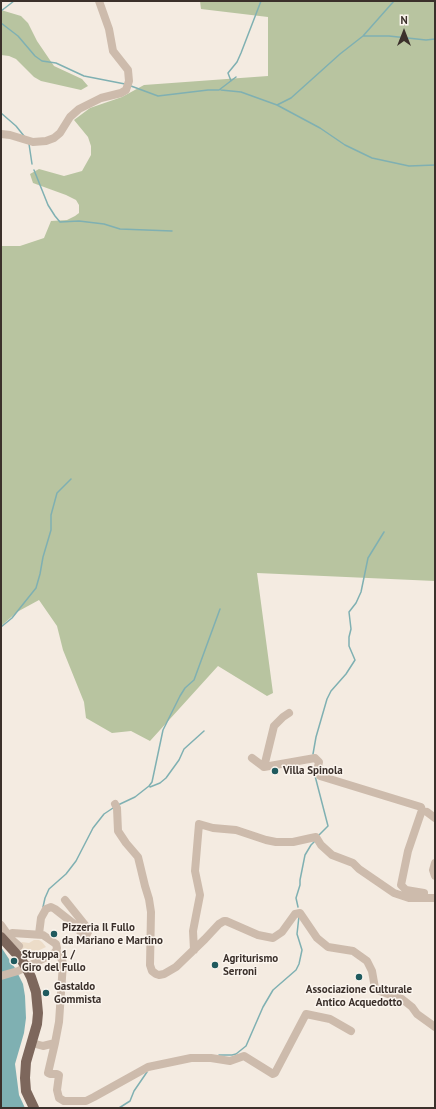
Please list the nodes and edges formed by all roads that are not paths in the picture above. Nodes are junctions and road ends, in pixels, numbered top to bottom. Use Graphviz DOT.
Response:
graph roads {
  1 [pos="99,1"];
  2 [pos="1,134"];
  3 [pos="289,713"];
  4 [pos="252,758"];
  5 [pos="264,767"];
  6 [pos="116,806"];
  7 [pos="427,812"];
  8 [pos="435,818"];
  9 [pos="435,862"];
  10 [pos="435,876"];
  11 [pos="435,894"];
  12 [pos="435,898"];
  13 [pos="65,900"];
  14 [pos="1,924"];
  15 [pos="39,934"];
  16 [pos="4,937"];
  17 [pos="19,946"];
  18 [pos="194,950"];
  19 [pos="56,951"];
  20 [pos="22,969"];
  21 [pos="1,976"];
  22 [pos="435,1027"];
  23 [pos="351,1031"];
  24 [pos="32,1043"];
  25 [pos="55,1043"];
  26 [pos="34,1108"];
  1 -- 2 [label="street"];
  3 -- 5 [label="street"];
  4 -- 5 [label="street"];
  5 -- 11 [label="street"];
  6 -- 18 [label="street"];
  7 -- 8 [label="street"];
  9 -- 10 [label="street"];
  12 -- 18 [label="street"];
  13 -- 15 [label="street"];
  14 -- 16 [label="street"];
  15 -- 16 [label="street"];
  15 -- 19 [label="street"];
  16 -- 17 [label="street"];
  16 -- 20 [label="main road"];
  18 -- 22 [label="street"];
  19 -- 20 [label="street"];
  19 -- 25 [label="street"];
  20 -- 21 [label="street"];
  20 -- 24 [label="main road"];
  23 -- 25 [label="street"];
  24 -- 25 [label="street"];
  24 -- 26 [label="main road"];
}
